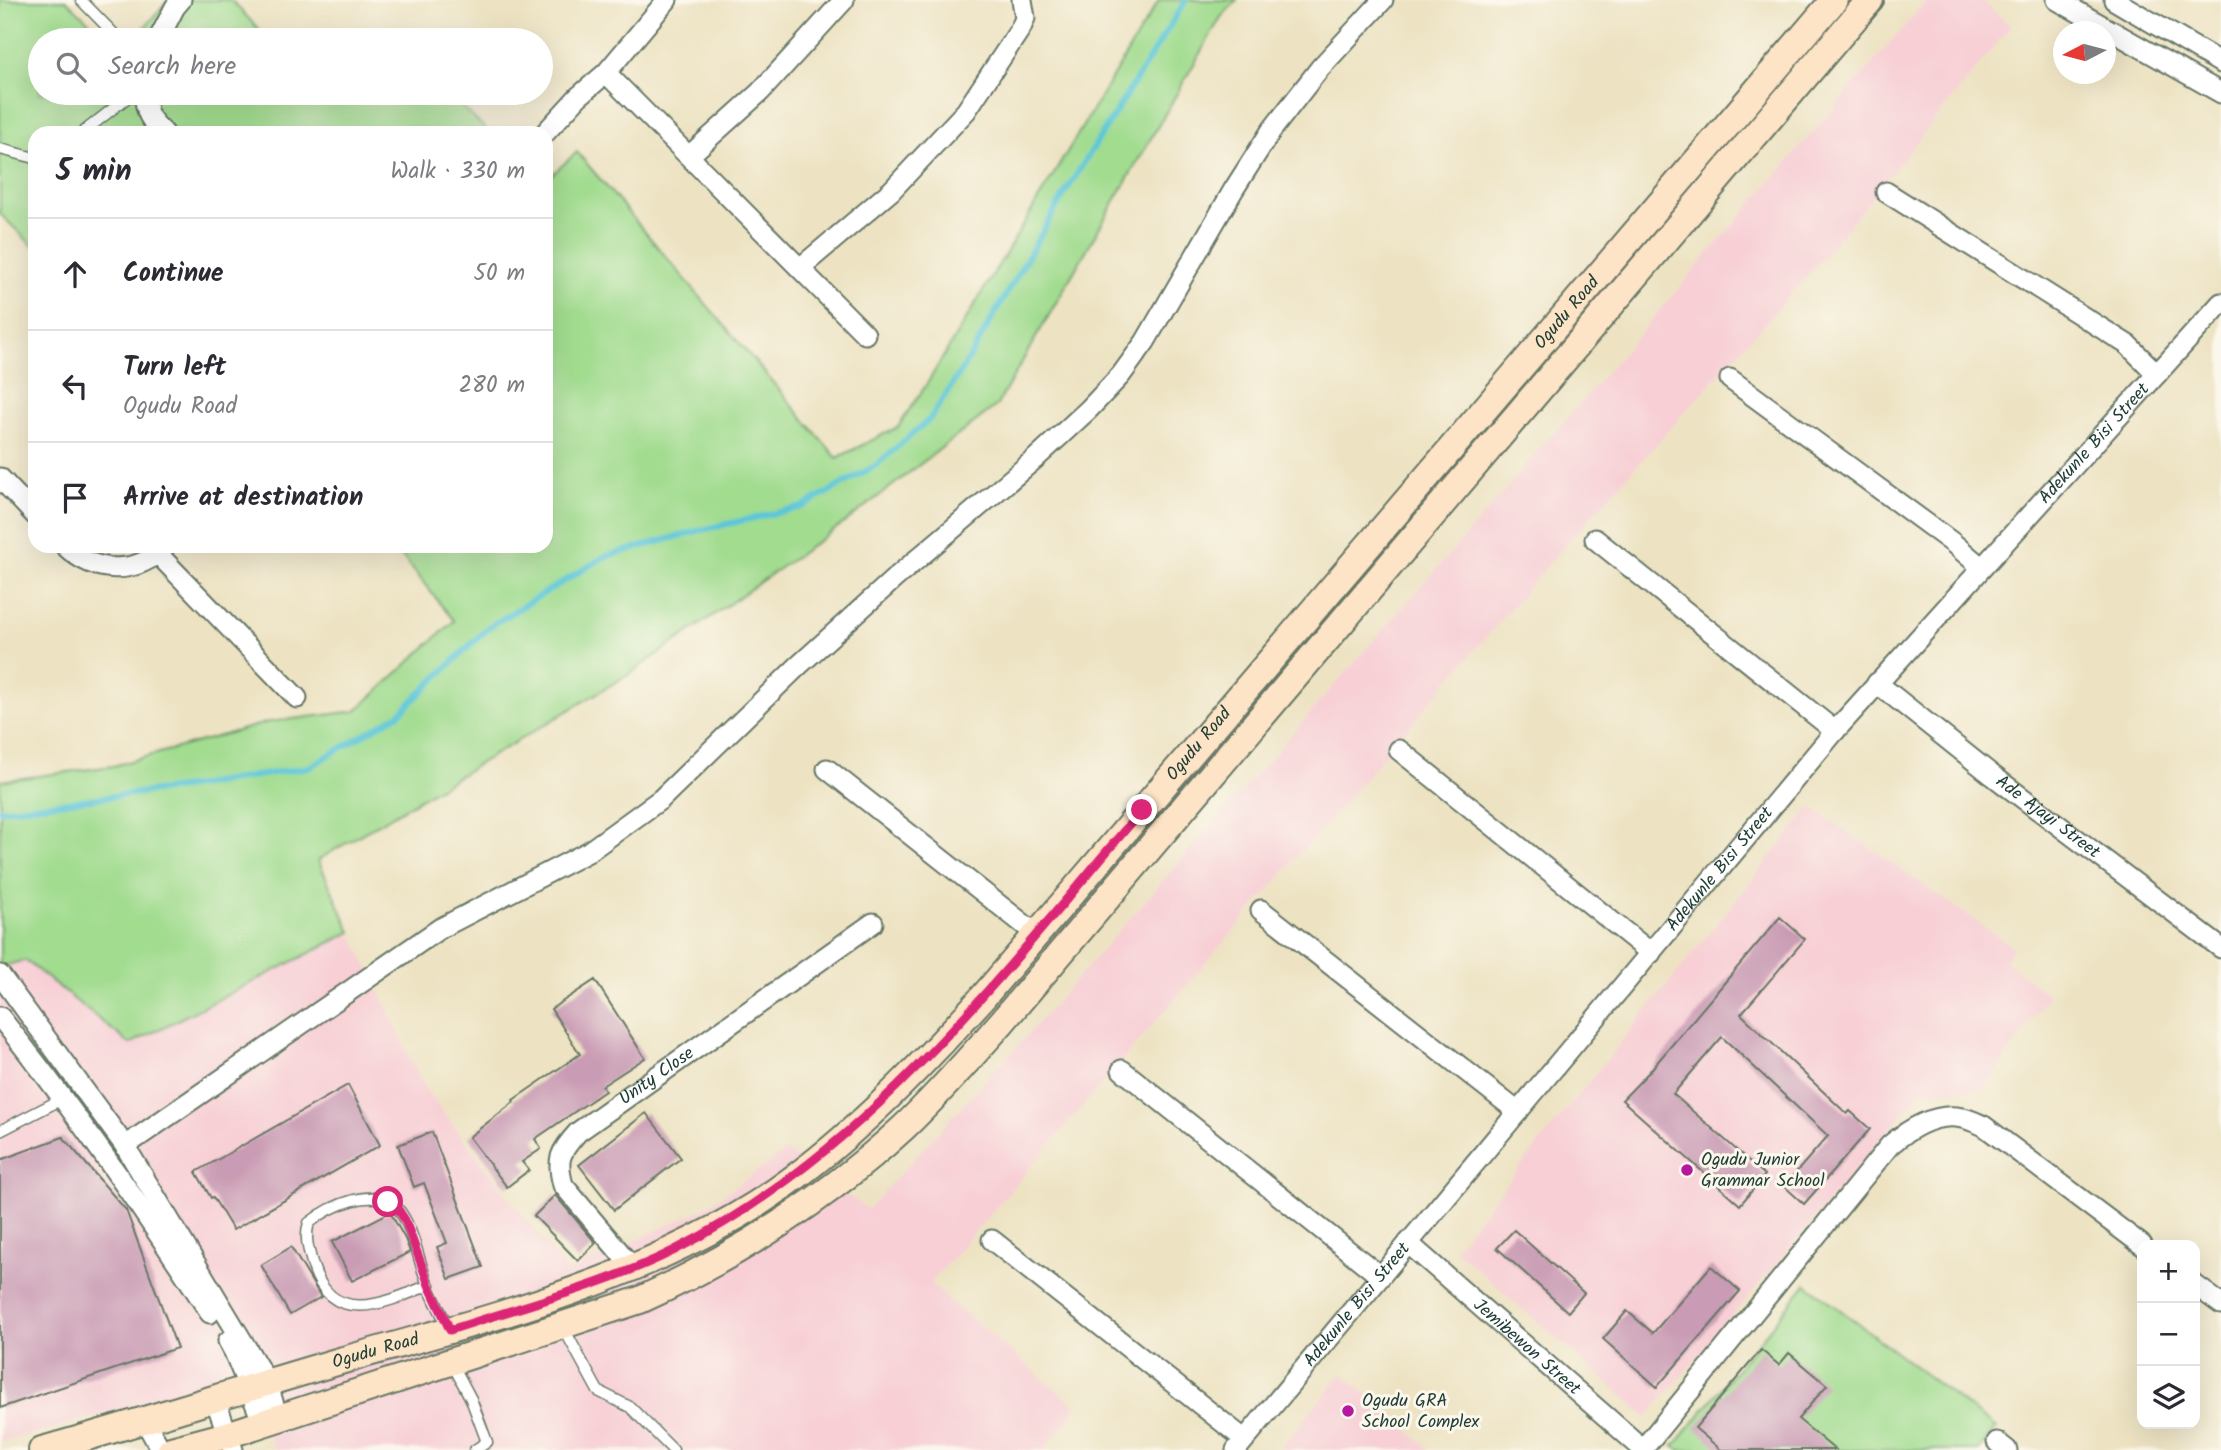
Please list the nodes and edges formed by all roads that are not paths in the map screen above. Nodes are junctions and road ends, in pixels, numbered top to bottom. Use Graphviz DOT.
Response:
graph roads {
  1 [pos="81,0"];
  2 [pos="181,0"];
  3 [pos="667,0"];
  4 [pos="844,0"];
  5 [pos="1022,0"];
  6 [pos="1383,0"];
  7 [pos="1834,0"];
  8 [pos="1870,0"];
  9 [pos="2057,0"];
  10 [pos="2114,0"];
  11 [pos="108,28"];
  12 [pos="164,28"];
  13 [pos="2221,63"];
  14 [pos="606,73"];
  15 [pos="2221,93"];
  16 [pos="118,105"];
  17 [pos="145,105"];
  18 [pos="91,126"];
  19 [pos="156,126"];
  20 [pos="551,126"];
  21 [pos="0,149"];
  22 [pos="28,156"];
  23 [pos="689,156"];
  24 [pos="1886,192"];
  25 [pos="800,268"];
  26 [pos="2221,303"];
  27 [pos="865,334"];
  28 [pos="2157,374"];
  29 [pos="1730,379"];
  30 [pos="0,478"];
  31 [pos="28,508"];
  32 [pos="1595,539"];
  33 [pos="75,553"];
  34 [pos="158,553"];
  35 [pos="165,553"];
  36 [pos="1981,567"];
  37 [pos="1877,683"];
  38 [pos="297,698"];
  39 [pos="1835,731"];
  40 [pos="1399,750"];
  41 [pos="827,769"];
  42 [pos="1142,810"];
  43 [pos="1164,831"];
  44 [pos="1261,910"];
  45 [pos="873,923"];
  46 [pos="1036,934"];
  47 [pos="2221,948"];
  48 [pos="1651,953"];
  49 [pos="0,975"];
  50 [pos="0,1017"];
  51 [pos="1122,1070"];
  52 [pos="64,1098"];
  53 [pos="1518,1112"];
  54 [pos="0,1131"];
  55 [pos="125,1146"];
  56 [pos="992,1240"];
  57 [pos="2137,1241"];
  58 [pos="1408,1243"];
  59 [pos="633,1268"];
  60 [pos="1380,1276"];
  61 [pos="429,1285"];
  62 [pos="2200,1289"];
  63 [pos="2221,1304"];
  64 [pos="562,1326"];
  65 [pos="450,1330"];
  66 [pos="451,1361"];
  67 [pos="258,1386"];
  68 [pos="215,1399"];
  69 [pos="145,1421"];
  70 [pos="271,1421"];
  71 [pos="230,1443"];
  72 [pos="1240,1445"];
  73 [pos="1643,1449"];
  74 [pos="42,1450"];
  75 [pos="161,1450"];
  76 [pos="171,1450"];
  77 [pos="475,1450"];
  78 [pos="673,1450"];
  1 -- 11 [label="lane"];
  2 -- 12 [label="street"];
  3 -- 14 [label="street"];
  4 -- 23 [label="street"];
  5 -- 25 [label="street"];
  6 -- 55 [label="street"];
  7 -- 42 [label="main road, Ogudu Road"];
  8 -- 43 [label="main road, Ogudu Road"];
  9 -- 15 [label="street"];
  10 -- 13 [label="street"];
  14 -- 20 [label="street"];
  14 -- 23 [label="street"];
  16 -- 18 [label="lane"];
  17 -- 19 [label="street"];
  21 -- 22 [label="lane"];
  23 -- 25 [label="street"];
  24 -- 28 [label="street"];
  25 -- 27 [label="street"];
  26 -- 28 [label="street, Adekunle Bisi Street"];
  28 -- 36 [label="street, Adekunle Bisi Street"];
  29 -- 36 [label="street"];
  30 -- 31 [label="street"];
  32 -- 39 [label="street"];
  33 -- 34 [label="street"];
  35 -- 38 [label="street"];
  36 -- 37 [label="street, Adekunle Bisi Street"];
  37 -- 39 [label="street, Adekunle Bisi Street"];
  37 -- 47 [label="street, Ade Ajayi Street"];
  39 -- 48 [label="street, Adekunle Bisi Street"];
  40 -- 48 [label="street"];
  41 -- 46 [label="street"];
  42 -- 43 [label="main road"];
  42 -- 46 [label="main road, Ogudu Road"];
  43 -- 64 [label="main road, Ogudu Road"];
  44 -- 53 [label="street"];
  45 -- 59 [label="street, Unity Close"];
  46 -- 59 [label="main road, Ogudu Road"];
  48 -- 53 [label="street, Adekunle Bisi Street"];
  49 -- 55 [label="street"];
  50 -- 52 [label="street"];
  51 -- 60 [label="street"];
  52 -- 54 [label="lane"];
  52 -- 67 [label="street"];
  53 -- 58 [label="street, Adekunle Bisi Street"];
  55 -- 67 [label="street"];
  56 -- 72 [label="street"];
  57 -- 73 [label="street"];
  58 -- 60 [label="street, Adekunle Bisi Street"];
  58 -- 73 [label="street, Jemibewon Street"];
  59 -- 65 [label="main road, Ogudu Road"];
  60 -- 72 [label="street, Adekunle Bisi Street"];
  61 -- 61 [label="lane"];
  61 -- 65 [label="lane"];
  62 -- 63 [label="street"];
  64 -- 66 [label="main road, Ogudu Road"];
  64 -- 78 [label="lane"];
  65 -- 67 [label="main road, Ogudu Road"];
  66 -- 70 [label="main road, Ogudu Road"];
  66 -- 77 [label="lane"];
  67 -- 68 [label="main road, Ogudu Road"];
  67 -- 70 [label="street"];
  68 -- 69 [label="main road, Ogudu Road"];
  68 -- 71 [label="street"];
  69 -- 74 [label="main road, Ogudu Road"];
  69 -- 75 [label="street"];
  70 -- 71 [label="main road, Ogudu Road"];
  71 -- 76 [label="main road, Ogudu Road"];
}
